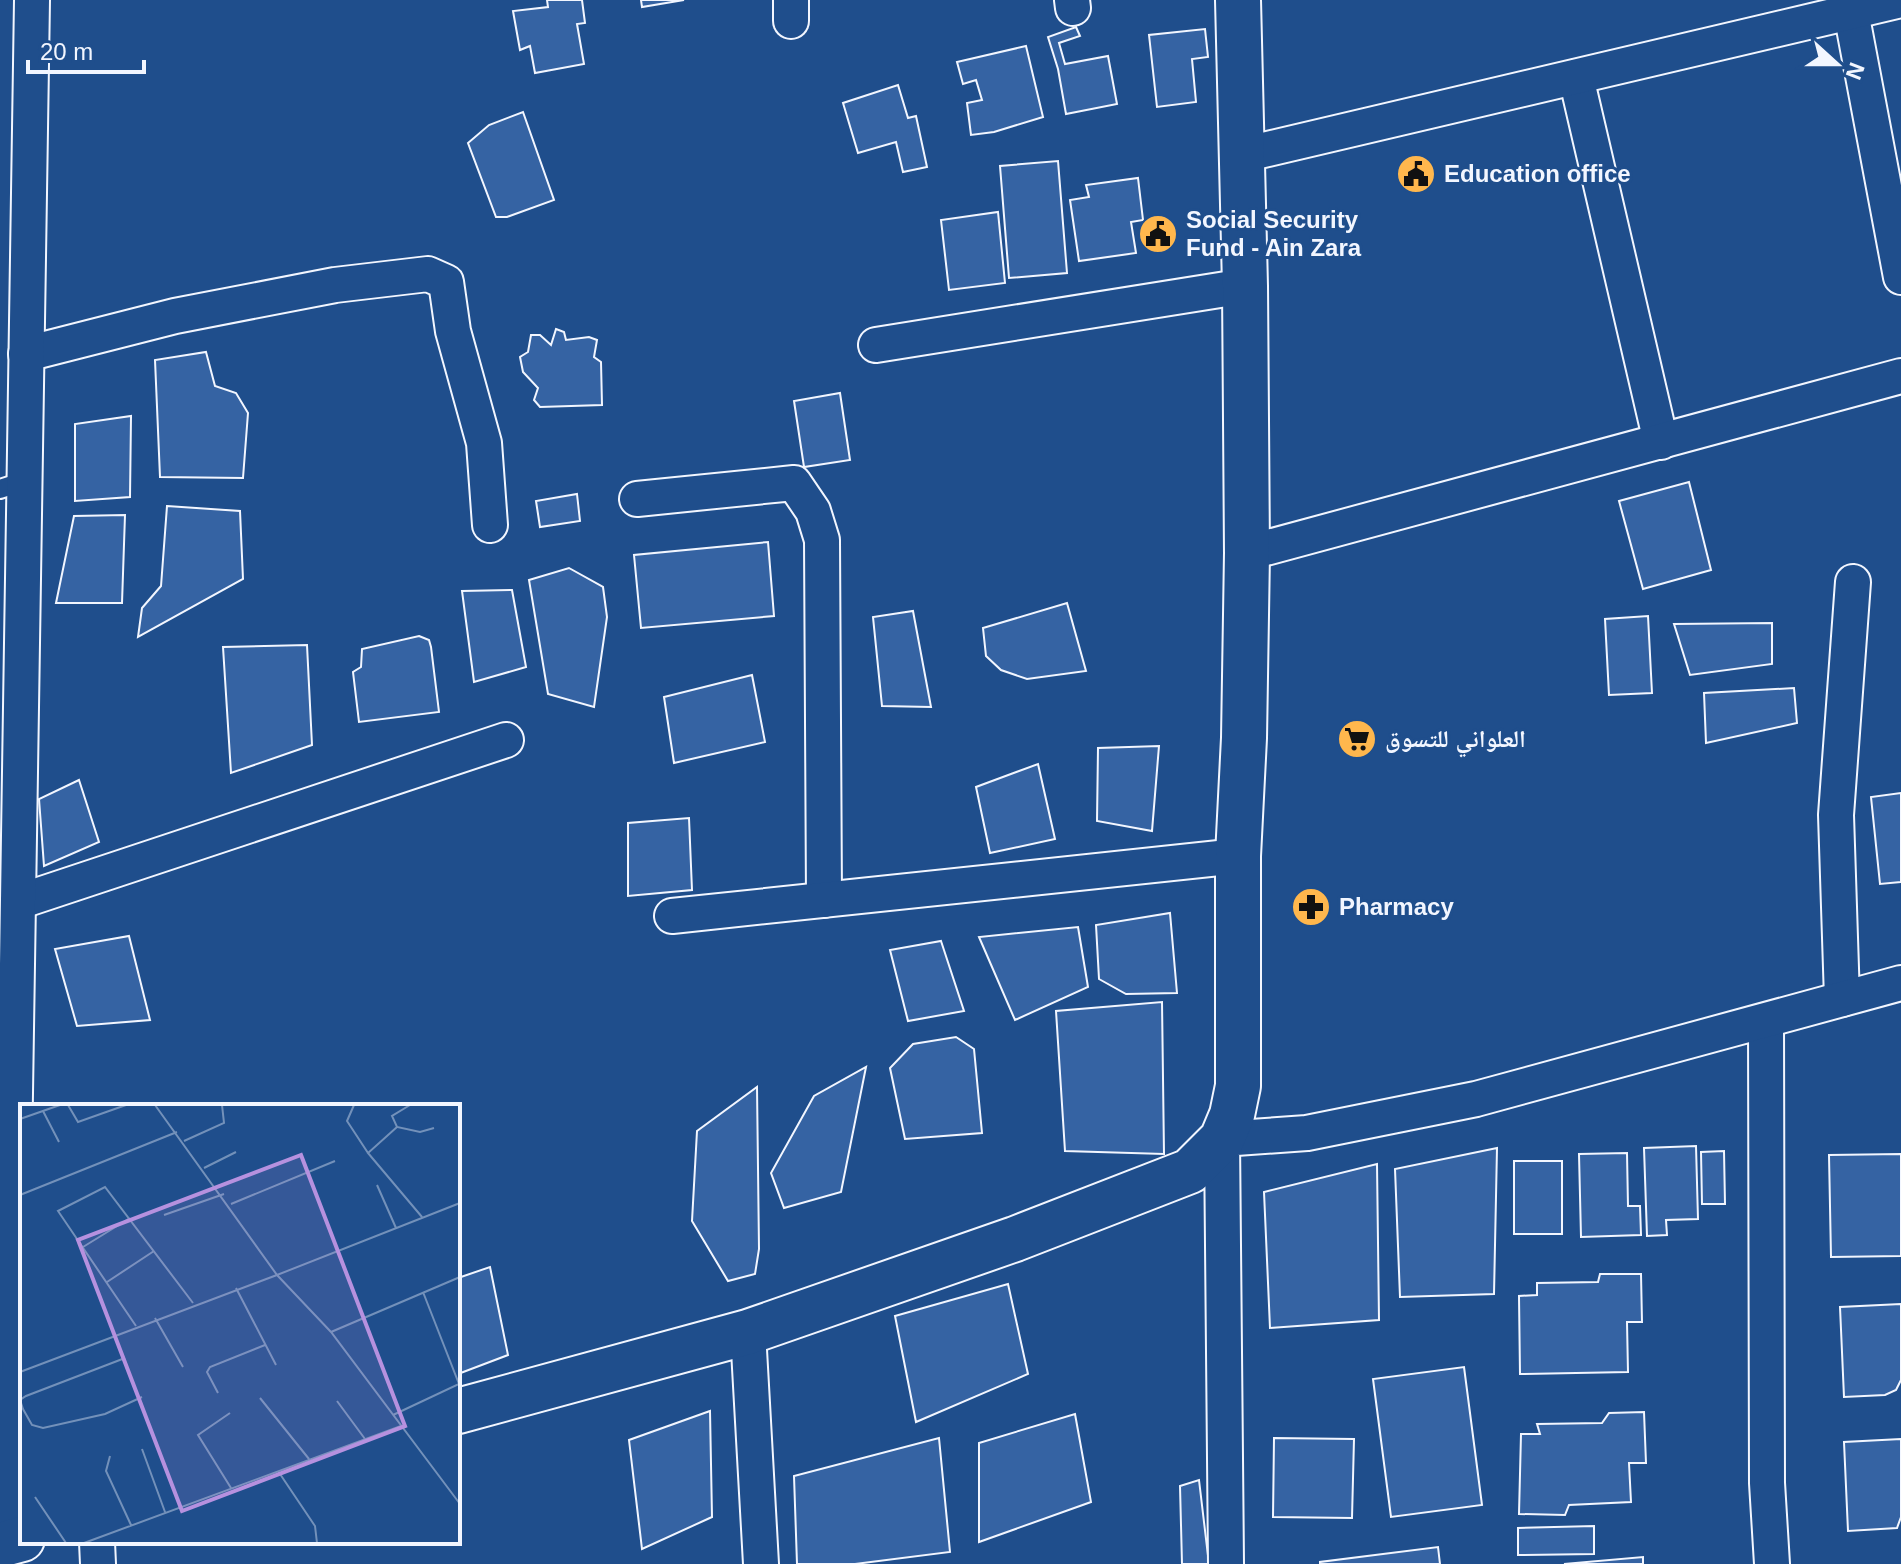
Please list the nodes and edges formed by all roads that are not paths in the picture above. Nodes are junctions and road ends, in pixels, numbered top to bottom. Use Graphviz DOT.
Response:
graph roads {
  1 [pos="32,0"];
  2 [pos="1238,0"];
  3 [pos="1901,0"];
  4 [pos="1851,12"];
  5 [pos="1576,77"];
  6 [pos="1242,155"];
  7 [pos="1901,277"];
  8 [pos="1245,286"];
  9 [pos="876,345"];
  10 [pos="26,354"];
  11 [pos="1901,376"];
  12 [pos="1661,442"];
  13 [pos="12,485"];
  14 [pos="637,499"];
  15 [pos="490,525"];
  16 [pos="1247,553"];
  17 [pos="1853,582"];
  18 [pos="11,684"];
  19 [pos="506,740"];
  20 [pos="1238,856"];
  21 [pos="824,900"];
  22 [pos="18,902"];
  23 [pos="672,916"];
  24 [pos="1901,983"];
  25 [pos="1842,999"];
  26 [pos="1766,1021"];
  27 [pos="1222,1139"];
  28 [pos="7,1202"];
  29 [pos="17,1286"];
  30 [pos="748,1332"];
  31 [pos="460,1410"];
  32 [pos="10,1542"];
  33 [pos="97,1544"];
  34 [pos="98,1564"];
  35 [pos="761,1564"];
  36 [pos="1226,1564"];
  37 [pos="1772,1564"];
  1 -- 10 [label="street"];
  2 -- 6 [label="street"];
  3 -- 4 [label="street"];
  4 -- 5 [label="street"];
  4 -- 7 [label="street"];
  5 -- 6 [label="street"];
  5 -- 12 [label="street"];
  6 -- 8 [label="street"];
  8 -- 9 [label="street"];
  8 -- 16 [label="street"];
  10 -- 13 [label="street"];
  10 -- 15 [label="street"];
  11 -- 12 [label="street"];
  12 -- 16 [label="street"];
  13 -- 18 [label="street"];
  14 -- 21 [label="street"];
  16 -- 20 [label="street"];
  17 -- 25 [label="street"];
  18 -- 22 [label="street"];
  19 -- 22 [label="street"];
  20 -- 21 [label="street"];
  20 -- 27 [label="street"];
  21 -- 23 [label="street"];
  22 -- 28 [label="street"];
  24 -- 25 [label="street"];
  25 -- 26 [label="street"];
  26 -- 27 [label="street"];
  26 -- 37 [label="street"];
  27 -- 30 [label="street"];
  27 -- 36 [label="street"];
  28 -- 29 [label="street"];
  29 -- 32 [label="street"];
  30 -- 31 [label="street"];
  30 -- 35 [label="street"];
  33 -- 34 [label="street"];
}
